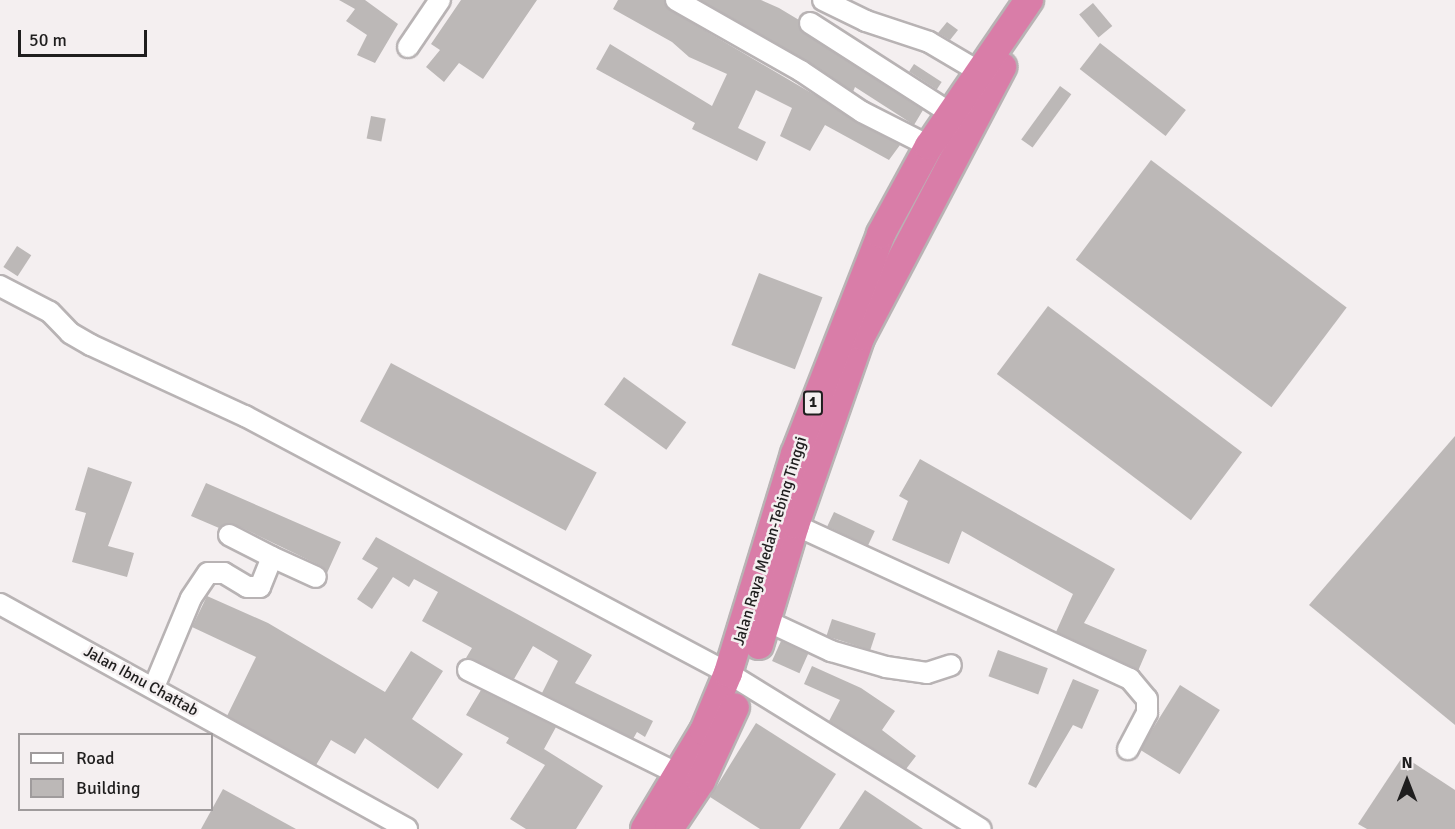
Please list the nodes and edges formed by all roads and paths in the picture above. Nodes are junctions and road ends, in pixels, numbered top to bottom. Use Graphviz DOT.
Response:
graph roads {
  1 [pos="440,0"];
  2 [pos="676,0"];
  3 [pos="823,0"];
  4 [pos="1029,0"];
  5 [pos="1051,0"];
  6 [pos="810,23"];
  7 [pos="408,47"];
  8 [pos="978,71"];
  9 [pos="950,114"];
  10 [pos="929,146"];
  11 [pos="0,286"];
  12 [pos="795,525"];
  13 [pos="229,535"];
  14 [pos="272,557"];
  15 [pos="316,578"];
  16 [pos="0,604"];
  17 [pos="767,621"];
  18 [pos="951,665"];
  19 [pos="468,670"];
  20 [pos="736,678"];
  21 [pos="154,687"];
  22 [pos="1128,749"];
  23 [pos="678,774"];
  24 [pos="968,826"];
  25 [pos="407,829"];
  26 [pos="645,829"];
  27 [pos="669,829"];
  1 -- 7 [label="street"];
  2 -- 10 [label="street"];
  3 -- 8 [label="street"];
  4 -- 8 [label="highway, Jalan Raya Medan-Tebing Tinggi / 1"];
  5 -- 12 [label="highway, Jalan Raya Medan-Tebing Tinggi / 1"];
  6 -- 9 [label="street"];
  8 -- 9 [label="highway, Jalan Raya Medan-Tebing Tinggi / 1"];
  9 -- 10 [label="highway, Jalan Raya Medan-Tebing Tinggi / 1"];
  10 -- 20 [label="highway, Jalan Raya Medan-Tebing Tinggi / 1"];
  11 -- 20 [label="street"];
  12 -- 17 [label="highway, Jalan Raya Medan-Tebing Tinggi / 1"];
  12 -- 22 [label="street"];
  13 -- 14 [label="street"];
  14 -- 15 [label="street"];
  14 -- 21 [label="street"];
  16 -- 21 [label="street, Jalan Ibnu Chattab"];
  17 -- 18 [label="street"];
  17 -- 20 [label="highway, Jalan Raya Medan-Tebing Tinggi / 1"];
  19 -- 23 [label="street"];
  20 -- 23 [label="highway, Jalan Raya Medan-Tebing Tinggi / 1"];
  20 -- 24 [label="street"];
  20 -- 27 [label="highway, Jalan Raya Medan-Tebing Tinggi / 1"];
  21 -- 25 [label="street, Jalan Ibnu Chattab"];
  23 -- 26 [label="highway, Jalan Raya Medan-Tebing Tinggi / 1"];
}
